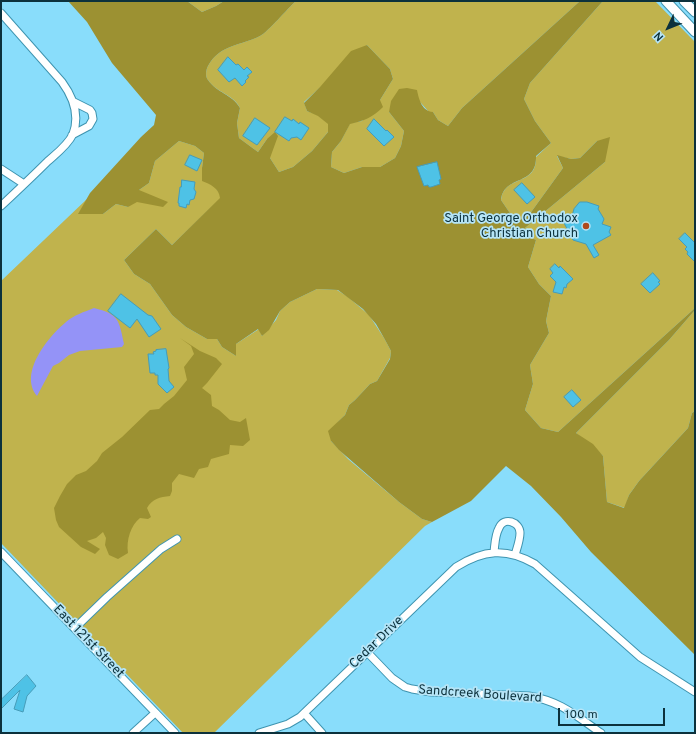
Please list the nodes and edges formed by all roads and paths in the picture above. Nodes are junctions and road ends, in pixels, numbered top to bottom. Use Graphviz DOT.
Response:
graph roads {
  1 [pos="666,1"];
  2 [pos="684,1"];
  3 [pos="695,12"];
  4 [pos="1,13"];
  5 [pos="695,32"];
  6 [pos="74,102"];
  7 [pos="72,135"];
  8 [pos="1,169"];
  9 [pos="24,184"];
  10 [pos="1,206"];
  11 [pos="177,539"];
  12 [pos="1,552"];
  13 [pos="494,552"];
  14 [pos="515,555"];
  15 [pos="75,628"];
  16 [pos="367,652"];
  17 [pos="695,692"];
  18 [pos="155,713"];
  19 [pos="304,713"];
  20 [pos="134,733"];
  21 [pos="175,733"];
  22 [pos="259,733"];
  23 [pos="322,733"];
  24 [pos="600,733"];
  1 -- 5 [label="main road"];
  2 -- 3 [label="main road"];
  4 -- 6 [label="street"];
  6 -- 7 [label="street"];
  6 -- 7 [label="street"];
  7 -- 9 [label="street"];
  8 -- 9 [label="street"];
  9 -- 10 [label="street"];
  11 -- 15 [label="street"];
  12 -- 15 [label="street, East 121st Street"];
  13 -- 14 [label="street, Cedar Drive"];
  13 -- 14 [label="street"];
  13 -- 16 [label="street, Cedar Drive"];
  14 -- 17 [label="street, Cedar Drive"];
  15 -- 18 [label="street, East 121st Street"];
  16 -- 19 [label="street, Cedar Drive"];
  16 -- 24 [label="street, Sandcreek Boulevard"];
  18 -- 20 [label="street"];
  18 -- 21 [label="street, East 121st Street"];
  19 -- 22 [label="street, Cedar Drive"];
  19 -- 23 [label="street"];
}
